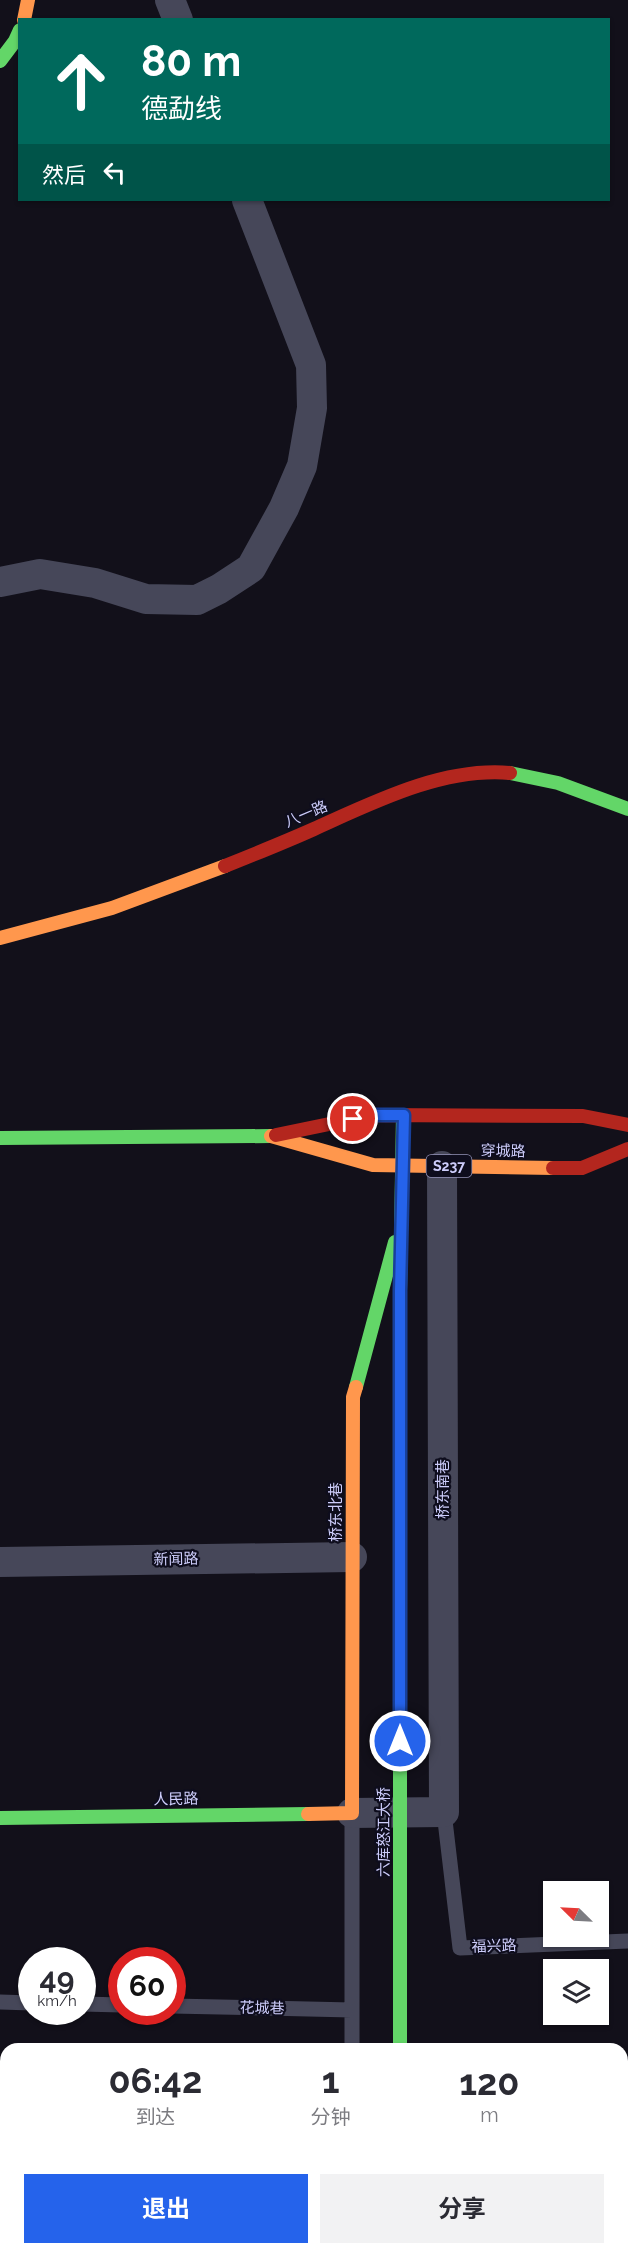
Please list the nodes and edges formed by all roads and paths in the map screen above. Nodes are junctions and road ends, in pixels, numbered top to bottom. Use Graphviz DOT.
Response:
graph roads {
  1 [pos="28,0"];
  2 [pos="170,0"];
  3 [pos="24,18"];
  4 [pos="177,18"];
  5 [pos="18,34"];
  6 [pos="0,61"];
  7 [pos="247,201"];
  8 [pos="0,582"];
  9 [pos="628,809"];
  10 [pos="0,938"];
  11 [pos="404,1115"];
  12 [pos="628,1125"];
  13 [pos="271,1136"];
  14 [pos="0,1138"];
  15 [pos="628,1149"];
  16 [pos="403,1166"];
  17 [pos="442,1166"];
  18 [pos="402,1218"];
  19 [pos="352,1557"];
  20 [pos="0,1562"];
  21 [pos="444,1812"];
  22 [pos="352,1813"];
  23 [pos="0,1818"];
  24 [pos="628,1941"];
  25 [pos="0,2002"];
  26 [pos="18,2002"];
  27 [pos="186,2006"];
  28 [pos="352,2010"];
  29 [pos="352,2043"];
  30 [pos="400,2043"];
  1 -- 3 [label="main road"];
  2 -- 4 [label="street"];
  5 -- 6 [label="main road"];
  7 -- 8 [label="street"];
  9 -- 10 [label="main road, 八一路"];
  11 -- 12 [label="main road, 穿城路"];
  11 -- 13 [label="main road, 穿城路"];
  11 -- 16 [label="main road"];
  13 -- 14 [label="main road, 穿城路"];
  13 -- 16 [label="main road, 穿城路 / S237"];
  15 -- 17 [label="main road, 穿城路 / S237"];
  16 -- 17 [label="main road, 穿城路 / S237"];
  16 -- 18 [label="main road"];
  17 -- 21 [label="street, 桥东南巷"];
  18 -- 19 [label="main road, 桥东北巷"];
  18 -- 30 [label="main road, 六库怒江大桥, bridge"];
  19 -- 20 [label="street, 新闻路"];
  19 -- 22 [label="main road, 桥东北巷"];
  21 -- 22 [label="street"];
  21 -- 24 [label="lane, 福兴路"];
  22 -- 23 [label="main road, 人民路"];
  22 -- 28 [label="lane"];
  25 -- 26 [label="lane"];
  27 -- 28 [label="lane, 花城巷"];
  28 -- 29 [label="lane"];
}
